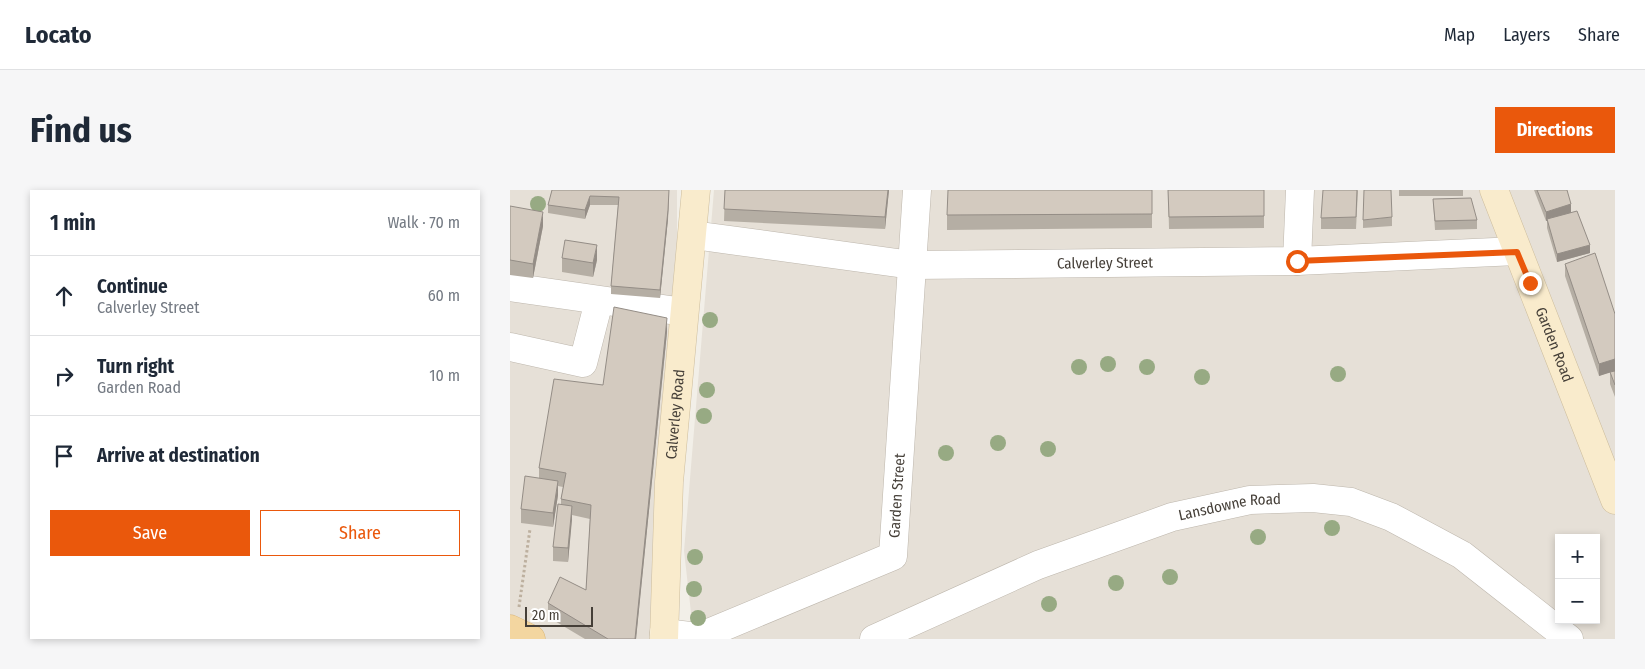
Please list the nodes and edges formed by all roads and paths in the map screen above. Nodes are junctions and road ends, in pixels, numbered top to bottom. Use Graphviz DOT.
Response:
graph roads {
  1 [pos="696,190"];
  2 [pos="917,190"];
  3 [pos="1300,190"];
  4 [pos="1494,190"];
  5 [pos="693,235"];
  6 [pos="1517,252"];
  7 [pos="1297,261"];
  8 [pos="912,265"];
  9 [pos="510,287"];
  10 [pos="599,301"];
  11 [pos="684,312"];
  12 [pos="510,347"];
  13 [pos="1615,500"];
  14 [pos="530,528"];
  15 [pos="519,633"];
  16 [pos="664,636"];
  17 [pos="874,639"];
  18 [pos="1569,639"];
  1 -- 5 [label="street, Calverley Road"];
  2 -- 8 [label="street, Garden Street"];
  3 -- 7 [label="street"];
  4 -- 6 [label="street, Garden Road"];
  5 -- 8 [label="street, Calverley Street"];
  5 -- 11 [label="street, Calverley Road"];
  6 -- 7 [label="street, Calverley Street"];
  6 -- 13 [label="street, Garden Road"];
  7 -- 8 [label="street, Calverley Street"];
  8 -- 16 [label="street, Garden Street"];
  9 -- 10 [label="street"];
  10 -- 11 [label="street"];
  10 -- 12 [label="street"];
  11 -- 16 [label="street, Calverley Road"];
  14 -- 15 [label="path"];
  17 -- 18 [label="street, Lansdowne Road"];
}
